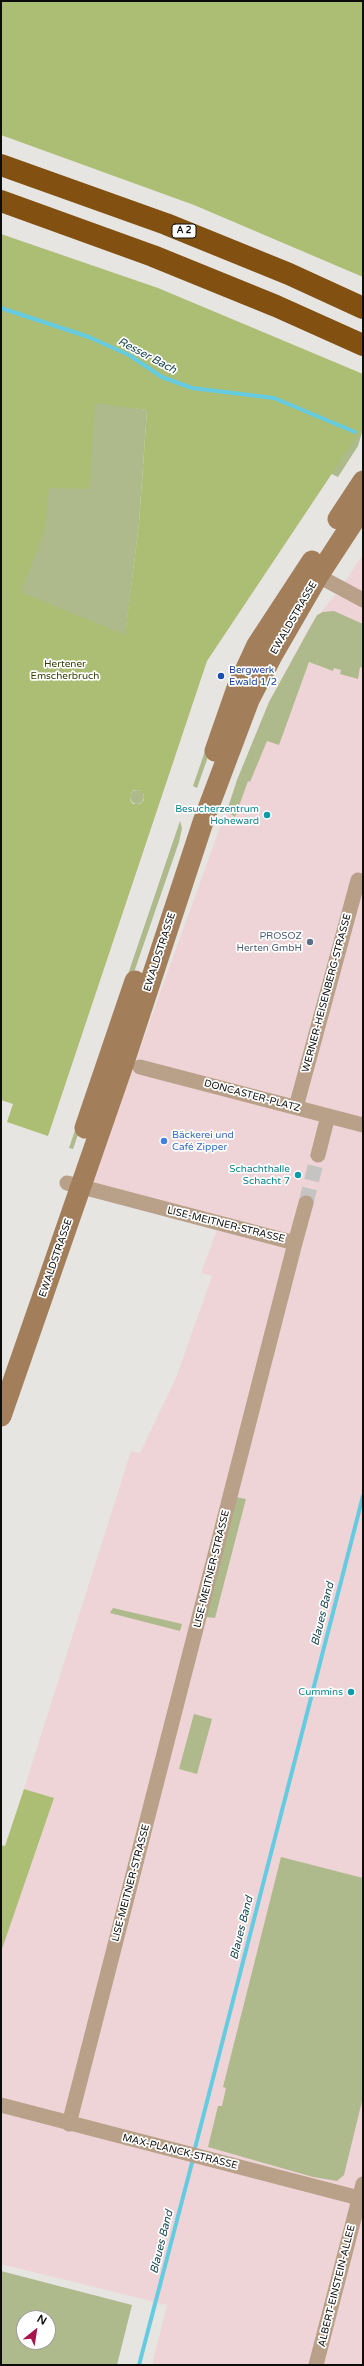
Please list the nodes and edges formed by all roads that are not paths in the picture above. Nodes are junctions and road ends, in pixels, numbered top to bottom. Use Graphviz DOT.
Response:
graph roads {
  1 [pos="1,165"];
  2 [pos="1,201"];
  3 [pos="363,308"];
  4 [pos="363,345"];
  5 [pos="363,481"];
  6 [pos="363,507"];
  7 [pos="312,573"];
  8 [pos="363,600"];
  9 [pos="358,880"];
  10 [pos="140,1066"];
  11 [pos="296,1107"];
  12 [pos="328,1116"];
  13 [pos="363,1125"];
  14 [pos="318,1156"];
  15 [pos="73,1185"];
  16 [pos="306,1203"];
  17 [pos="295,1243"];
  18 [pos="1,1372"];
  19 [pos="1,1416"];
  20 [pos="1,2106"];
  21 [pos="68,2124"];
  22 [pos="363,2184"];
  23 [pos="359,2198"];
  24 [pos="316,2365"];
  1 -- 3 [label="highway, A 2"];
  2 -- 4 [label="highway"];
  5 -- 7 [label="main road, EWALDSTRASSE"];
  6 -- 7 [label="main road, EWALDSTRASSE"];
  7 -- 8 [label="street"];
  7 -- 15 [label="main road, EWALDSTRASSE"];
  9 -- 11 [label="street, WERNER-HEISENBERG-STRASSE"];
  10 -- 11 [label="street, DONCASTER-PLATZ"];
  11 -- 12 [label="street, DONCASTER-PLATZ"];
  12 -- 13 [label="street, DONCASTER-PLATZ"];
  12 -- 14 [label="street"];
  15 -- 17 [label="street, LISE-MEITNER-STRASSE"];
  15 -- 18 [label="main road, EWALDSTRASSE"];
  15 -- 19 [label="main road, EWALDSTRASSE"];
  16 -- 17 [label="street"];
  17 -- 21 [label="street, LISE-MEITNER-STRASSE"];
  20 -- 21 [label="street, MAX-PLANCK-STRASSE"];
  21 -- 23 [label="street, MAX-PLANCK-STRASSE"];
  22 -- 23 [label="street, ALBERT-EINSTEIN-ALLEE"];
  23 -- 24 [label="street, ALBERT-EINSTEIN-ALLEE"];
}
